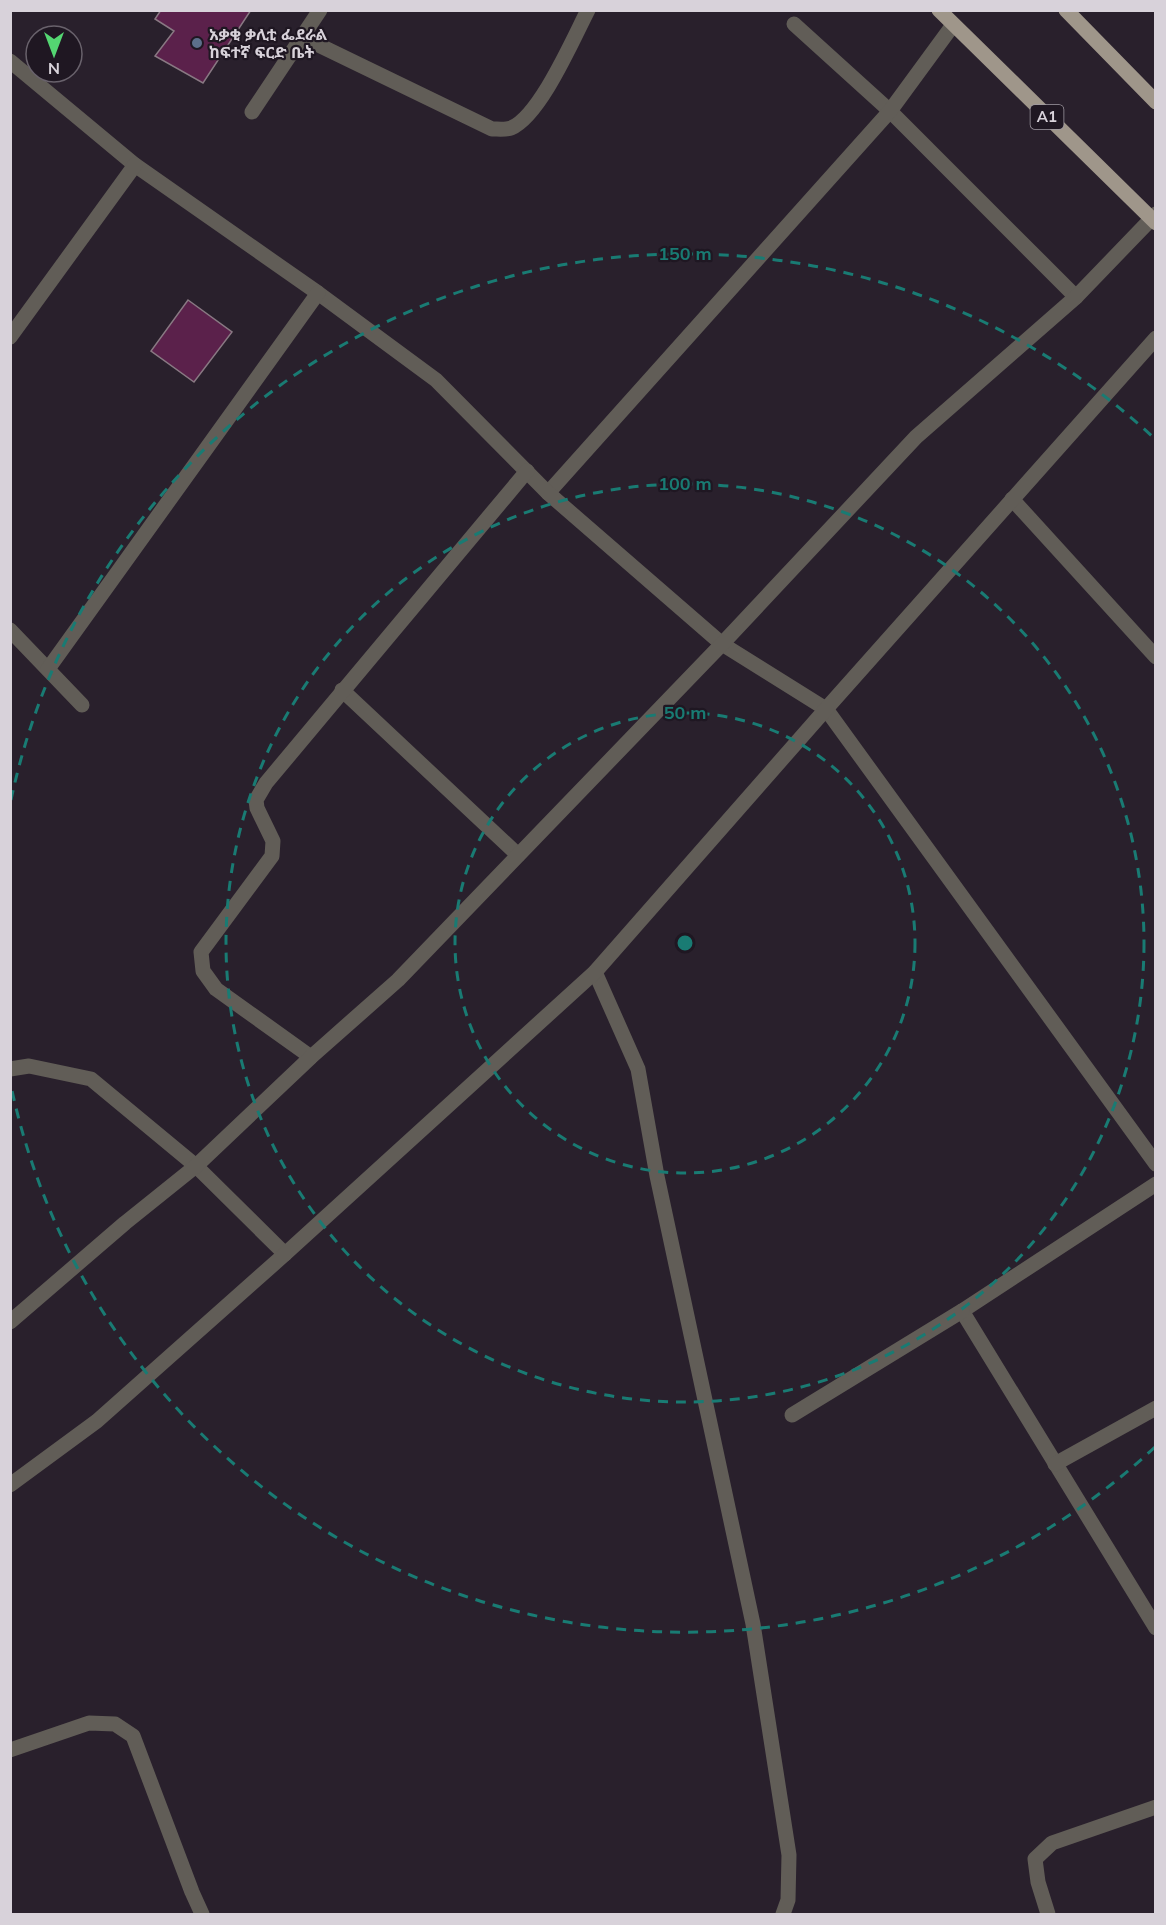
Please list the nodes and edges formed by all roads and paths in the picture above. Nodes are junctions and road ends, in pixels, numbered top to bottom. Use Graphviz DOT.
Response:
graph roads {
  1 [pos="320,10"];
  2 [pos="588,10"];
  3 [pos="939,10"];
  4 [pos="1066,10"];
  5 [pos="794,24"];
  6 [pos="953,25"];
  7 [pos="302,37"];
  8 [pos="10,61"];
  9 [pos="1155,102"];
  10 [pos="890,111"];
  11 [pos="252,112"];
  12 [pos="135,165"];
  13 [pos="1154,219"];
  14 [pos="318,294"];
  15 [pos="1076,297"];
  16 [pos="10,337"];
  17 [pos="1155,338"];
  18 [pos="527,471"];
  19 [pos="548,493"];
  20 [pos="1012,499"];
  21 [pos="10,630"];
  22 [pos="722,644"];
  23 [pos="1155,657"];
  24 [pos="48,669"];
  25 [pos="342,690"];
  26 [pos="82,705"];
  27 [pos="825,709"];
  28 [pos="518,855"];
  29 [pos="595,972"];
  30 [pos="311,1057"];
  31 [pos="10,1069"];
  32 [pos="1155,1164"];
  33 [pos="196,1166"];
  34 [pos="1155,1184"];
  35 [pos="285,1254"];
  36 [pos="962,1311"];
  37 [pos="10,1322"];
  38 [pos="1155,1408"];
  39 [pos="792,1415"];
  40 [pos="1055,1464"];
  41 [pos="10,1485"];
  42 [pos="1155,1628"];
  43 [pos="10,1750"];
  44 [pos="1155,1807"];
  45 [pos="202,1914"];
  46 [pos="783,1914"];
  47 [pos="1048,1914"];
  1 -- 7 [label="street"];
  2 -- 7 [label="street"];
  3 -- 6 [label="main road, A1"];
  4 -- 9 [label="main road"];
  5 -- 10 [label="street"];
  6 -- 10 [label="street"];
  6 -- 13 [label="main road, A1"];
  7 -- 11 [label="street"];
  8 -- 12 [label="street"];
  10 -- 15 [label="street"];
  10 -- 19 [label="street"];
  12 -- 14 [label="street"];
  12 -- 16 [label="street"];
  13 -- 15 [label="street"];
  14 -- 18 [label="street"];
  14 -- 24 [label="street"];
  15 -- 22 [label="street"];
  17 -- 20 [label="street"];
  18 -- 19 [label="street"];
  18 -- 25 [label="street"];
  19 -- 22 [label="street"];
  20 -- 23 [label="street"];
  20 -- 27 [label="street"];
  21 -- 24 [label="street"];
  22 -- 27 [label="street"];
  22 -- 28 [label="street"];
  24 -- 26 [label="street"];
  25 -- 28 [label="street"];
  25 -- 30 [label="street"];
  27 -- 29 [label="street"];
  27 -- 32 [label="street"];
  28 -- 30 [label="street"];
  29 -- 35 [label="street"];
  29 -- 46 [label="street"];
  30 -- 33 [label="street"];
  31 -- 33 [label="street"];
  33 -- 35 [label="street"];
  33 -- 37 [label="street"];
  34 -- 36 [label="street"];
  35 -- 41 [label="street"];
  36 -- 39 [label="street"];
  36 -- 40 [label="street"];
  38 -- 40 [label="street"];
  40 -- 42 [label="street"];
  43 -- 45 [label="street"];
  44 -- 47 [label="street"];
}
